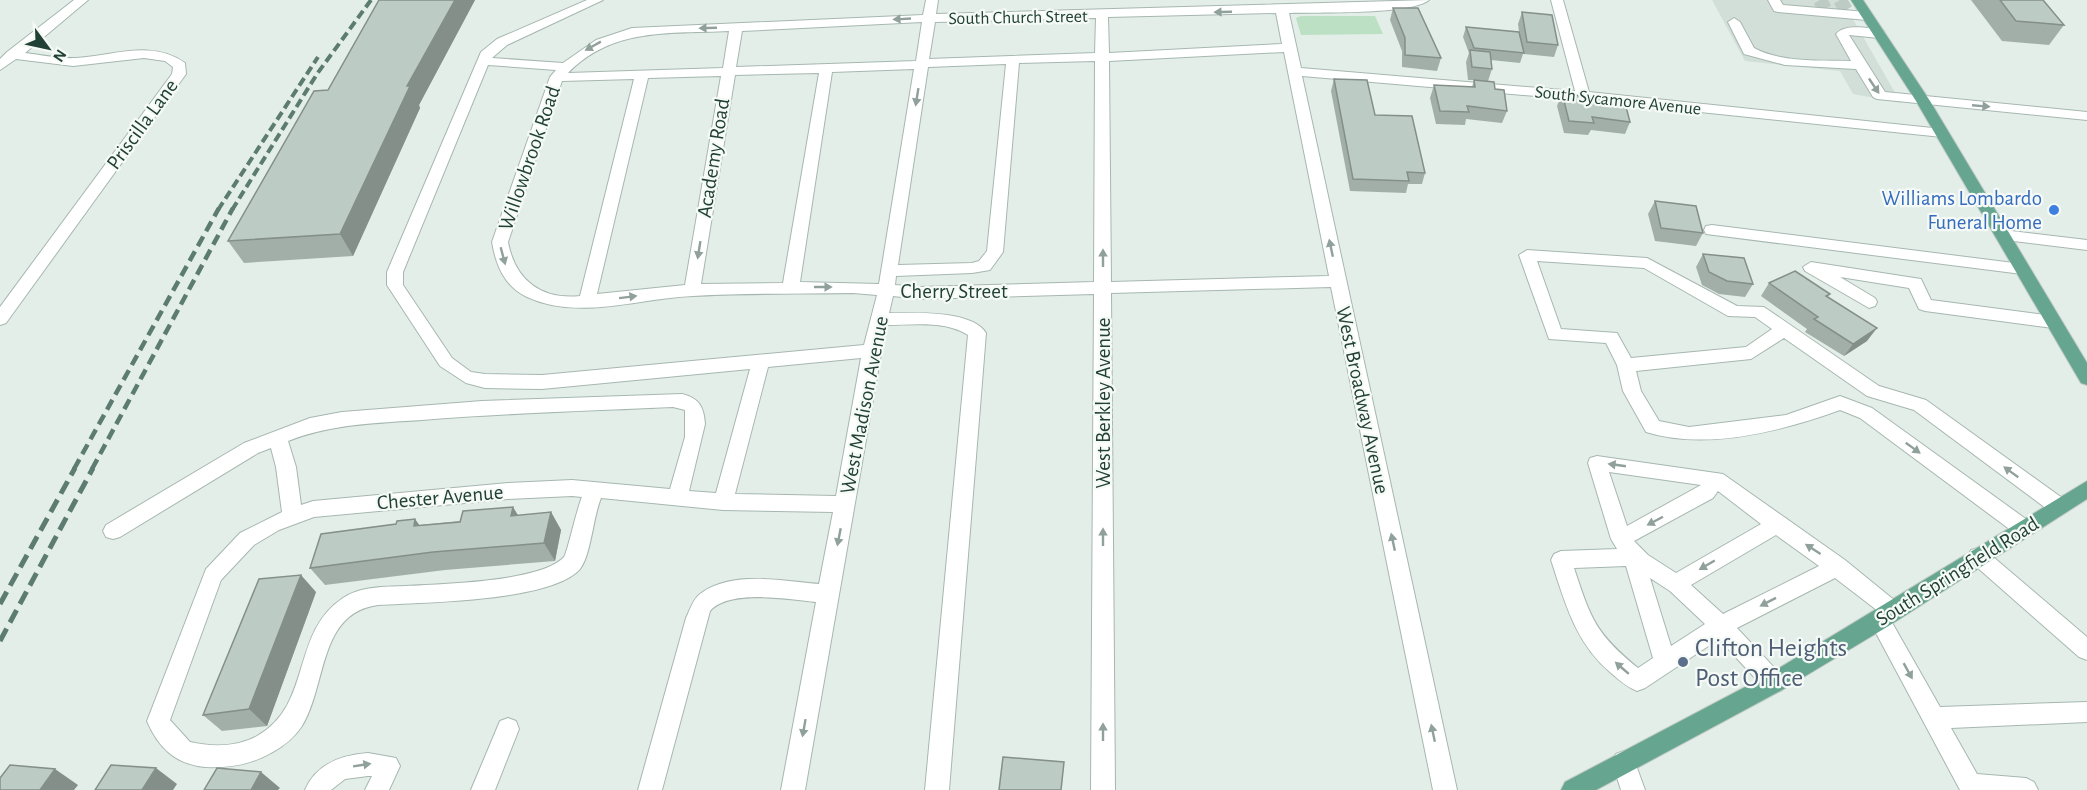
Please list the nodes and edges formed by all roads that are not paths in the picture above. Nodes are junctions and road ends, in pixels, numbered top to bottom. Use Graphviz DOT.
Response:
graph roads {
  1 [pos="82,0"];
  2 [pos="597,0"];
  3 [pos="1423,0"];
  4 [pos="1557,0"];
  5 [pos="1774,0"];
  6 [pos="931,9"];
  7 [pos="1840,10"];
  8 [pos="1282,11"];
  9 [pos="1102,16"];
  10 [pos="1734,22"];
  11 [pos="736,27"];
  12 [pos="648,29"];
  13 [pos="1880,34"];
  14 [pos="1288,48"];
  15 [pos="12,55"];
  16 [pos="1103,57"];
  17 [pos="1013,59"];
  18 [pos="485,61"];
  19 [pos="922,63"];
  20 [pos="1861,65"];
  21 [pos="0,66"];
  22 [pos="826,68"];
  23 [pos="1293,71"];
  24 [pos="561,72"];
  25 [pos="727,72"];
  26 [pos="642,74"];
  27 [pos="1583,96"];
  28 [pos="1923,101"];
  29 [pos="2087,116"];
  30 [pos="1942,133"];
  31 [pos="1712,230"];
  32 [pos="2002,235"];
  33 [pos="2087,245"];
  34 [pos="2022,269"];
  35 [pos="889,271"];
  36 [pos="1338,281"];
  37 [pos="791,287"];
  38 [pos="1103,287"];
  39 [pos="692,290"];
  40 [pos="886,291"];
  41 [pos="587,302"];
  42 [pos="1869,302"];
  43 [pos="570,303"];
  44 [pos="0,319"];
  45 [pos="879,319"];
  46 [pos="2053,322"];
  47 [pos="1784,329"];
  48 [pos="871,351"];
  49 [pos="761,362"];
  50 [pos="2081,364"];
  51 [pos="1626,365"];
  52 [pos="2087,378"];
  53 [pos="1892,396"];
  54 [pos="1866,413"];
  55 [pos="277,437"];
  56 [pos="1716,479"];
  57 [pos="2087,489"];
  58 [pos="595,490"];
  59 [pos="677,498"];
  60 [pos="723,502"];
  61 [pos="845,504"];
  62 [pos="2058,506"];
  63 [pos="292,515"];
  64 [pos="1776,525"];
  65 [pos="2023,528"];
  66 [pos="113,531"];
  67 [pos="1621,539"];
  68 [pos="1978,556"];
  69 [pos="1634,557"];
  70 [pos="1838,566"];
  71 [pos="1675,584"];
  72 [pos="828,594"];
  73 [pos="1886,615"];
  74 [pos="1722,625"];
  75 [pos="2087,650"];
  76 [pos="1665,661"];
  77 [pos="1774,683"];
  78 [pos="2087,712"];
  79 [pos="1935,718"];
  80 [pos="508,729"];
  81 [pos="1624,762"];
  82 [pos="1972,788"];
  83 [pos="317,790"];
  84 [pos="377,790"];
  85 [pos="483,790"];
  86 [pos="650,790"];
  87 [pos="793,790"];
  88 [pos="936,790"];
  89 [pos="1103,790"];
  90 [pos="1445,790"];
  91 [pos="1573,790"];
  92 [pos="1633,790"];
  93 [pos="2026,790"];
  1 -- 15 [label="street"];
  2 -- 18 [label="street"];
  3 -- 8 [label="street, South Church Street"];
  4 -- 27 [label="street"];
  5 -- 7 [label="street"];
  6 -- 9 [label="street, South Church Street"];
  6 -- 11 [label="street, South Church Street, one-way"];
  6 -- 19 [label="street, West Madison Avenue"];
  7 -- 13 [label="main road"];
  8 -- 9 [label="street, South Church Street, one-way"];
  8 -- 14 [label="street, West Broadway Avenue"];
  9 -- 16 [label="street, West Berkley Avenue"];
  10 -- 20 [label="street"];
  11 -- 12 [label="street, South Church Street, one-way"];
  11 -- 25 [label="street, Academy Road"];
  12 -- 24 [label="street, Willowbrook Road, one-way"];
  13 -- 20 [label="street"];
  13 -- 28 [label="main road"];
  14 -- 16 [label="street"];
  14 -- 23 [label="street, West Broadway Avenue"];
  15 -- 21 [label="street"];
  15 -- 44 [label="street, Priscilla Lane"];
  16 -- 17 [label="street"];
  38 -- 16 [label="street, West Berkley Avenue, one-way"];
  17 -- 19 [label="street"];
  17 -- 35 [label="street"];
  18 -- 24 [label="street"];
  18 -- 49 [label="street"];
  19 -- 22 [label="street"];
  19 -- 35 [label="street, West Madison Avenue, one-way"];
  20 -- 28 [label="street, one-way"];
  22 -- 25 [label="street"];
  22 -- 37 [label="street"];
  23 -- 27 [label="street, South Sycamore Avenue"];
  36 -- 23 [label="street, West Broadway Avenue, one-way"];
  24 -- 26 [label="street"];
  24 -- 43 [label="street, Willowbrook Road, one-way"];
  25 -- 26 [label="street"];
  25 -- 39 [label="street, Academy Road, one-way"];
  26 -- 41 [label="street"];
  27 -- 30 [label="street, South Sycamore Avenue"];
  28 -- 29 [label="street, one-way"];
  28 -- 30 [label="main road"];
  30 -- 32 [label="main road"];
  31 -- 34 [label="street"];
  32 -- 33 [label="street"];
  32 -- 34 [label="main road"];
  34 -- 46 [label="main road"];
  35 -- 40 [label="street, West Madison Avenue"];
  36 -- 38 [label="street, Cherry Street"];
  90 -- 36 [label="street, West Broadway Avenue, one-way"];
  37 -- 39 [label="street, Cherry Street"];
  37 -- 40 [label="street, Cherry Street, one-way"];
  38 -- 40 [label="street, Cherry Street"];
  89 -- 38 [label="street, West Berkley Avenue, one-way"];
  41 -- 39 [label="street, Cherry Street, one-way"];
  40 -- 45 [label="street, West Madison Avenue"];
  41 -- 43 [label="street, Cherry Street"];
  42 -- 46 [label="street"];
  45 -- 48 [label="street, West Madison Avenue"];
  45 -- 88 [label="street"];
  46 -- 50 [label="main road"];
  47 -- 51 [label="street"];
  47 -- 51 [label="street"];
  47 -- 53 [label="street"];
  48 -- 49 [label="street"];
  48 -- 61 [label="street, West Madison Avenue"];
  49 -- 60 [label="street"];
  50 -- 52 [label="main road"];
  51 -- 54 [label="street"];
  53 -- 54 [label="street"];
  62 -- 53 [label="street, one-way"];
  54 -- 65 [label="street, one-way"];
  55 -- 59 [label="street"];
  55 -- 63 [label="street"];
  55 -- 66 [label="street"];
  56 -- 64 [label="street"];
  56 -- 67 [label="street, one-way"];
  56 -- 67 [label="street, one-way"];
  57 -- 62 [label="main road, South Springfield Road"];
  58 -- 59 [label="street, Chester Avenue"];
  58 -- 63 [label="street, Chester Avenue"];
  58 -- 63 [label="street, Chester Avenue"];
  59 -- 60 [label="street, Chester Avenue"];
  60 -- 61 [label="street, Chester Avenue"];
  61 -- 72 [label="street, West Madison Avenue, one-way"];
  62 -- 65 [label="main road, South Springfield Road"];
  70 -- 64 [label="street, one-way"];
  64 -- 71 [label="street, one-way"];
  65 -- 68 [label="main road, South Springfield Road"];
  67 -- 69 [label="street"];
  68 -- 73 [label="main road, South Springfield Road"];
  68 -- 75 [label="street"];
  69 -- 71 [label="street"];
  69 -- 76 [label="street"];
  76 -- 69 [label="street, one-way"];
  70 -- 73 [label="street"];
  70 -- 74 [label="street, one-way"];
  71 -- 74 [label="street"];
  72 -- 86 [label="street"];
  72 -- 87 [label="street, West Madison Avenue, one-way"];
  73 -- 77 [label="main road, South Springfield Road"];
  73 -- 79 [label="street, one-way"];
  74 -- 76 [label="street"];
  74 -- 77 [label="street"];
  77 -- 81 [label="main road, South Springfield Road"];
  78 -- 79 [label="street"];
  79 -- 82 [label="street"];
  80 -- 85 [label="street"];
  81 -- 91 [label="main road, South Springfield Road"];
  81 -- 92 [label="street"];
  82 -- 93 [label="street"];
  83 -- 84 [label="street, one-way"];
}
